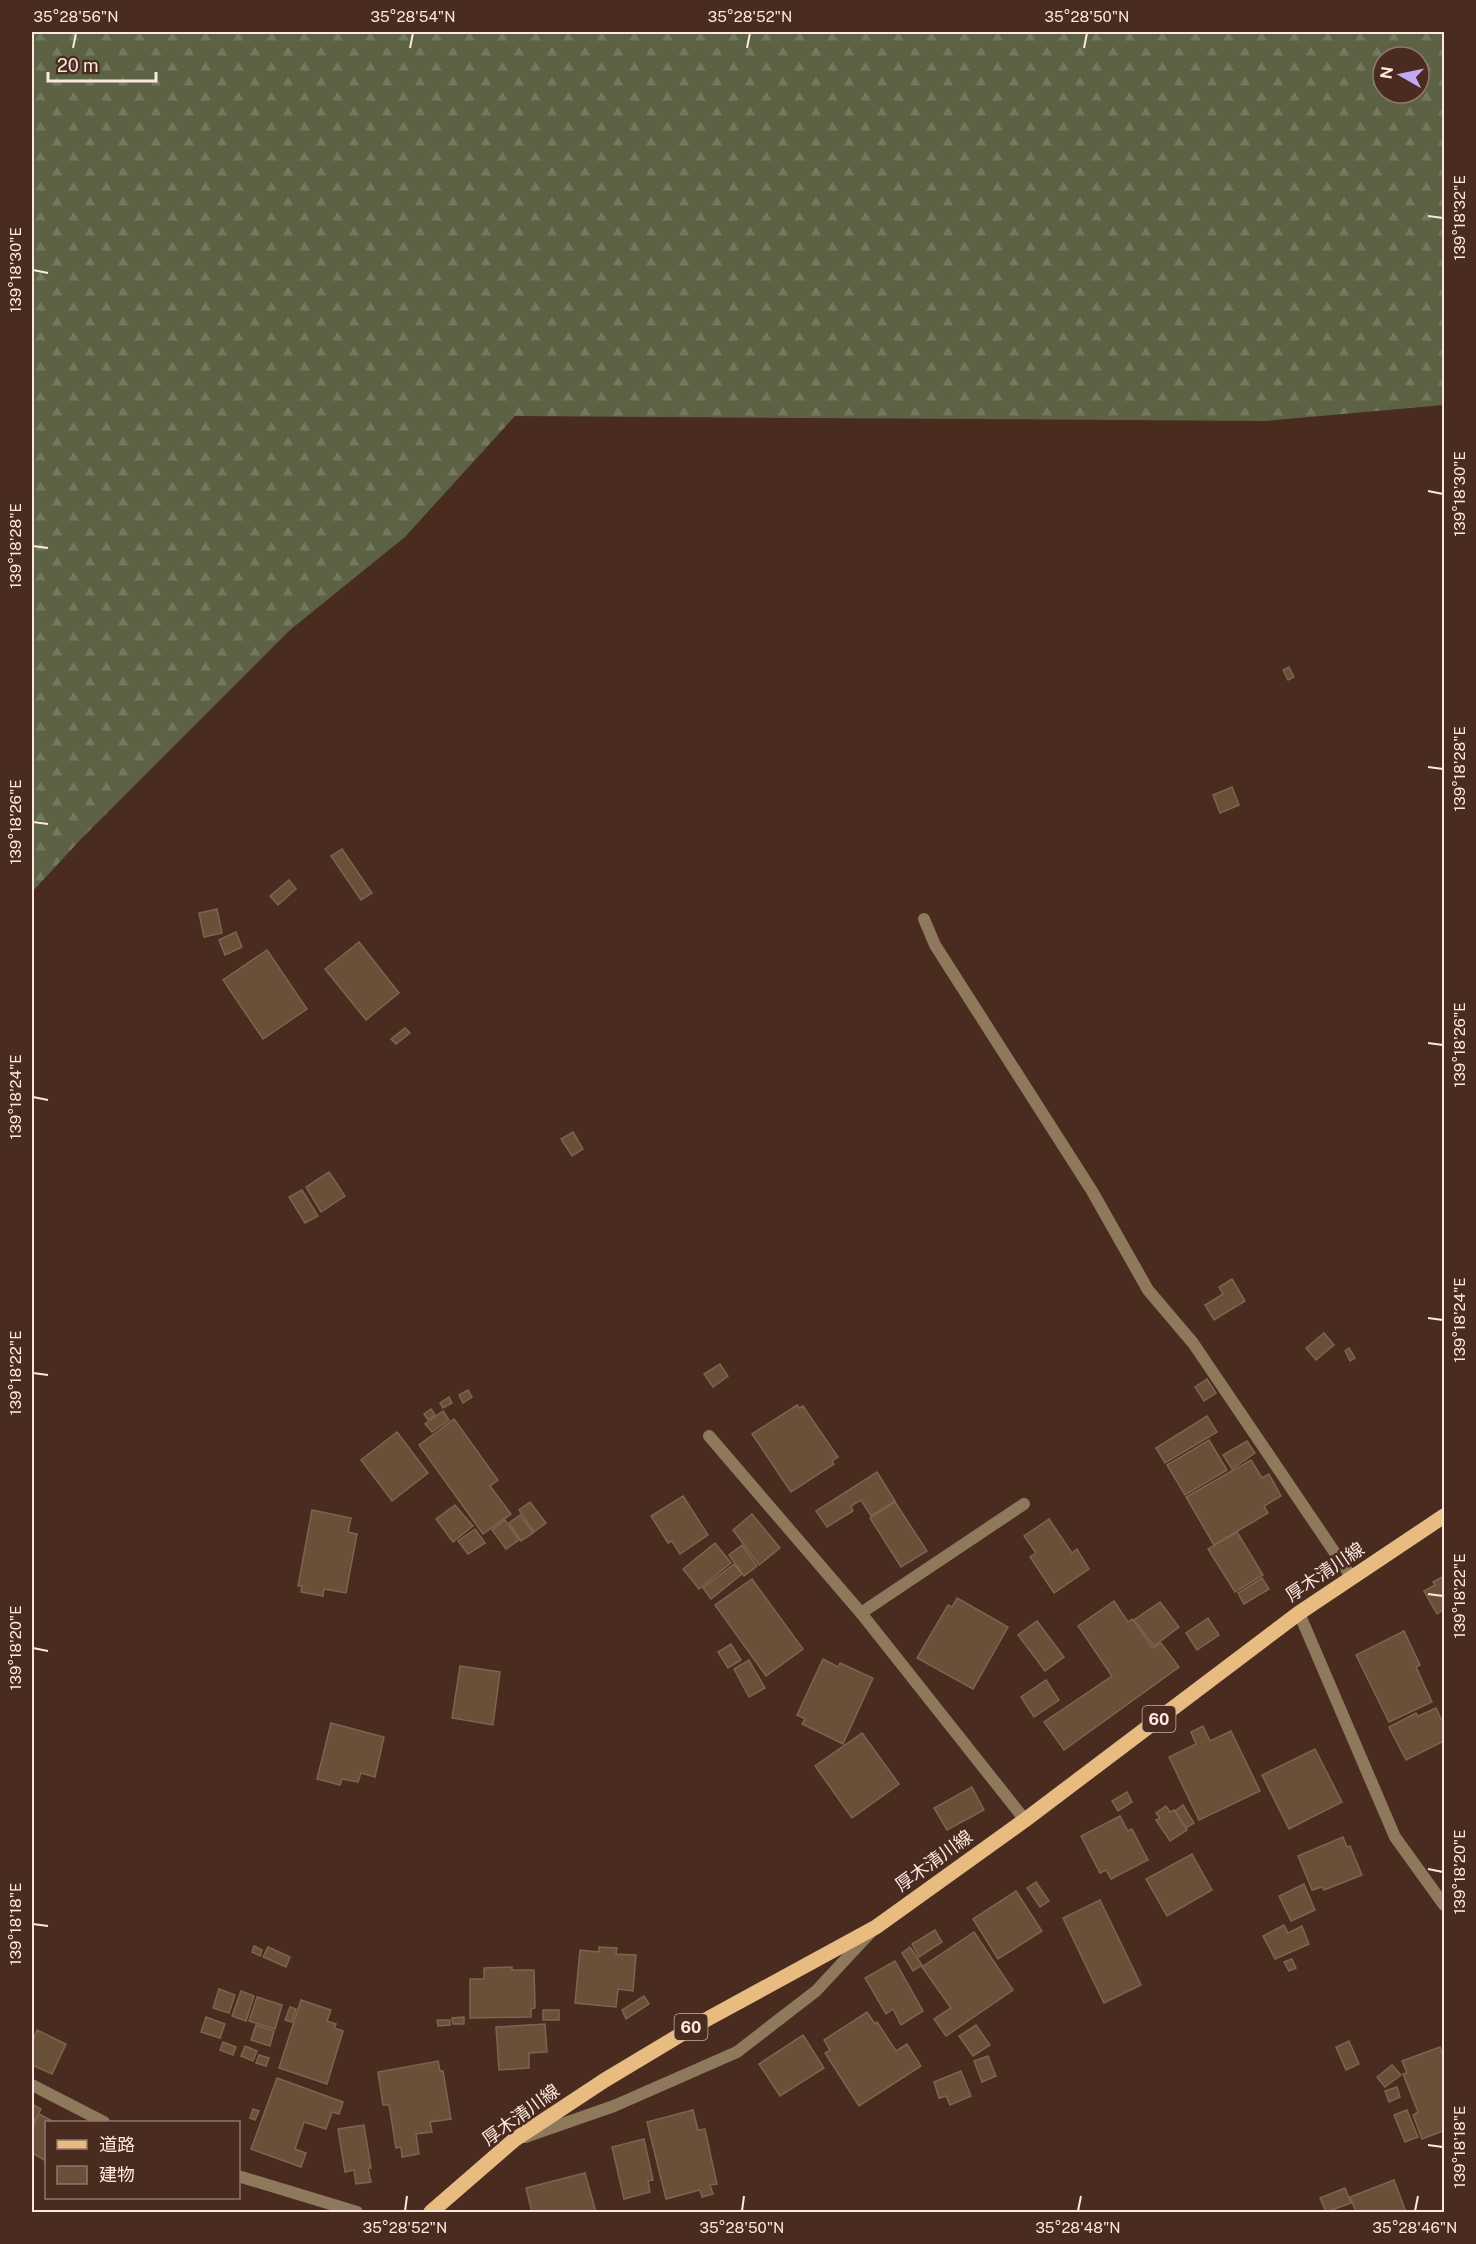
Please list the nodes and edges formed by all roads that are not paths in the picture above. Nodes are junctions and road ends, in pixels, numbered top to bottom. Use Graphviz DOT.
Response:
graph roads {
  1 [pos="924,919"];
  2 [pos="709,1436"];
  3 [pos="1024,1504"];
  4 [pos="1444,1516"];
  5 [pos="1352,1578"];
  6 [pos="861,1613"];
  7 [pos="1299,1613"];
  8 [pos="1025,1820"];
  9 [pos="1444,1905"];
  10 [pos="876,1927"];
  11 [pos="32,2085"];
  12 [pos="102,2121"];
  13 [pos="514,2140"];
  14 [pos="240,2177"];
  15 [pos="357,2212"];
  16 [pos="431,2212"];
  1 -- 5 [label="street"];
  2 -- 6 [label="street"];
  3 -- 6 [label="street"];
  4 -- 5 [label="main road, 厚木清川線 / 60"];
  5 -- 7 [label="main road, 厚木清川線 / 60"];
  6 -- 8 [label="street"];
  7 -- 8 [label="main road, 厚木清川線 / 60"];
  7 -- 9 [label="street"];
  8 -- 10 [label="main road, 厚木清川線 / 60"];
  10 -- 13 [label="main road, 厚木清川線 / 60"];
  10 -- 13 [label="street"];
  11 -- 12 [label="street"];
  13 -- 16 [label="main road, 厚木清川線 / 60"];
  14 -- 15 [label="street"];
}
